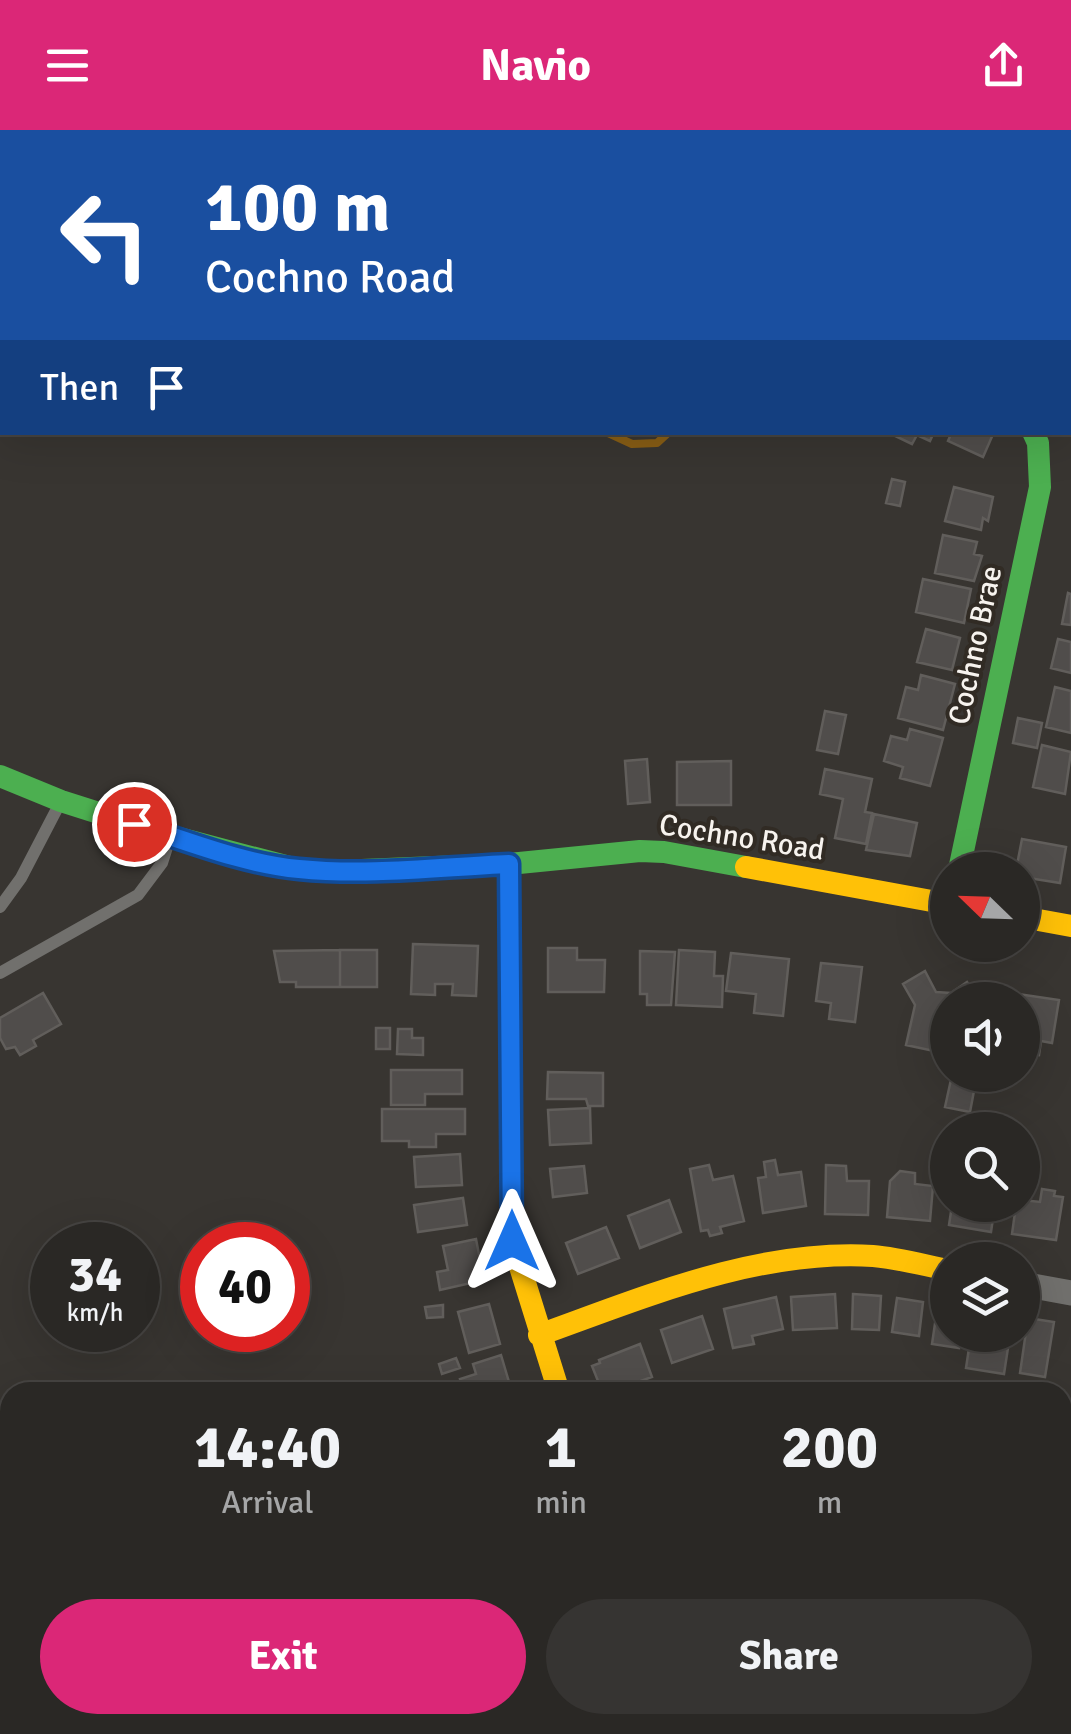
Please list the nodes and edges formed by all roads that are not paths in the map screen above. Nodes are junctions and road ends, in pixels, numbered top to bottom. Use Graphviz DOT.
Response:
graph roads {
  1 [pos="1034,435"];
  2 [pos="0,776"];
  3 [pos="62,801"];
  4 [pos="171,836"];
  5 [pos="963,852"];
  6 [pos="509,864"];
  7 [pos="930,901"];
  8 [pos="0,907"];
  9 [pos="1040,920"];
  10 [pos="1071,926"];
  11 [pos="0,973"];
  12 [pos="930,1267"];
  13 [pos="1040,1287"];
  14 [pos="1071,1293"];
  15 [pos="539,1335"];
  16 [pos="555,1382"];
  1 -- 5 [label="street, Cochno Brae"];
  2 -- 3 [label="street, Cochno Road"];
  3 -- 4 [label="street, Cochno Road"];
  3 -- 8 [label="lane"];
  4 -- 6 [label="street, Cochno Road"];
  4 -- 11 [label="lane"];
  6 -- 7 [label="street, Cochno Road"];
  6 -- 15 [label="street"];
  9 -- 10 [label="street"];
  12 -- 15 [label="street"];
  13 -- 14 [label="street"];
  15 -- 16 [label="street"];
}
